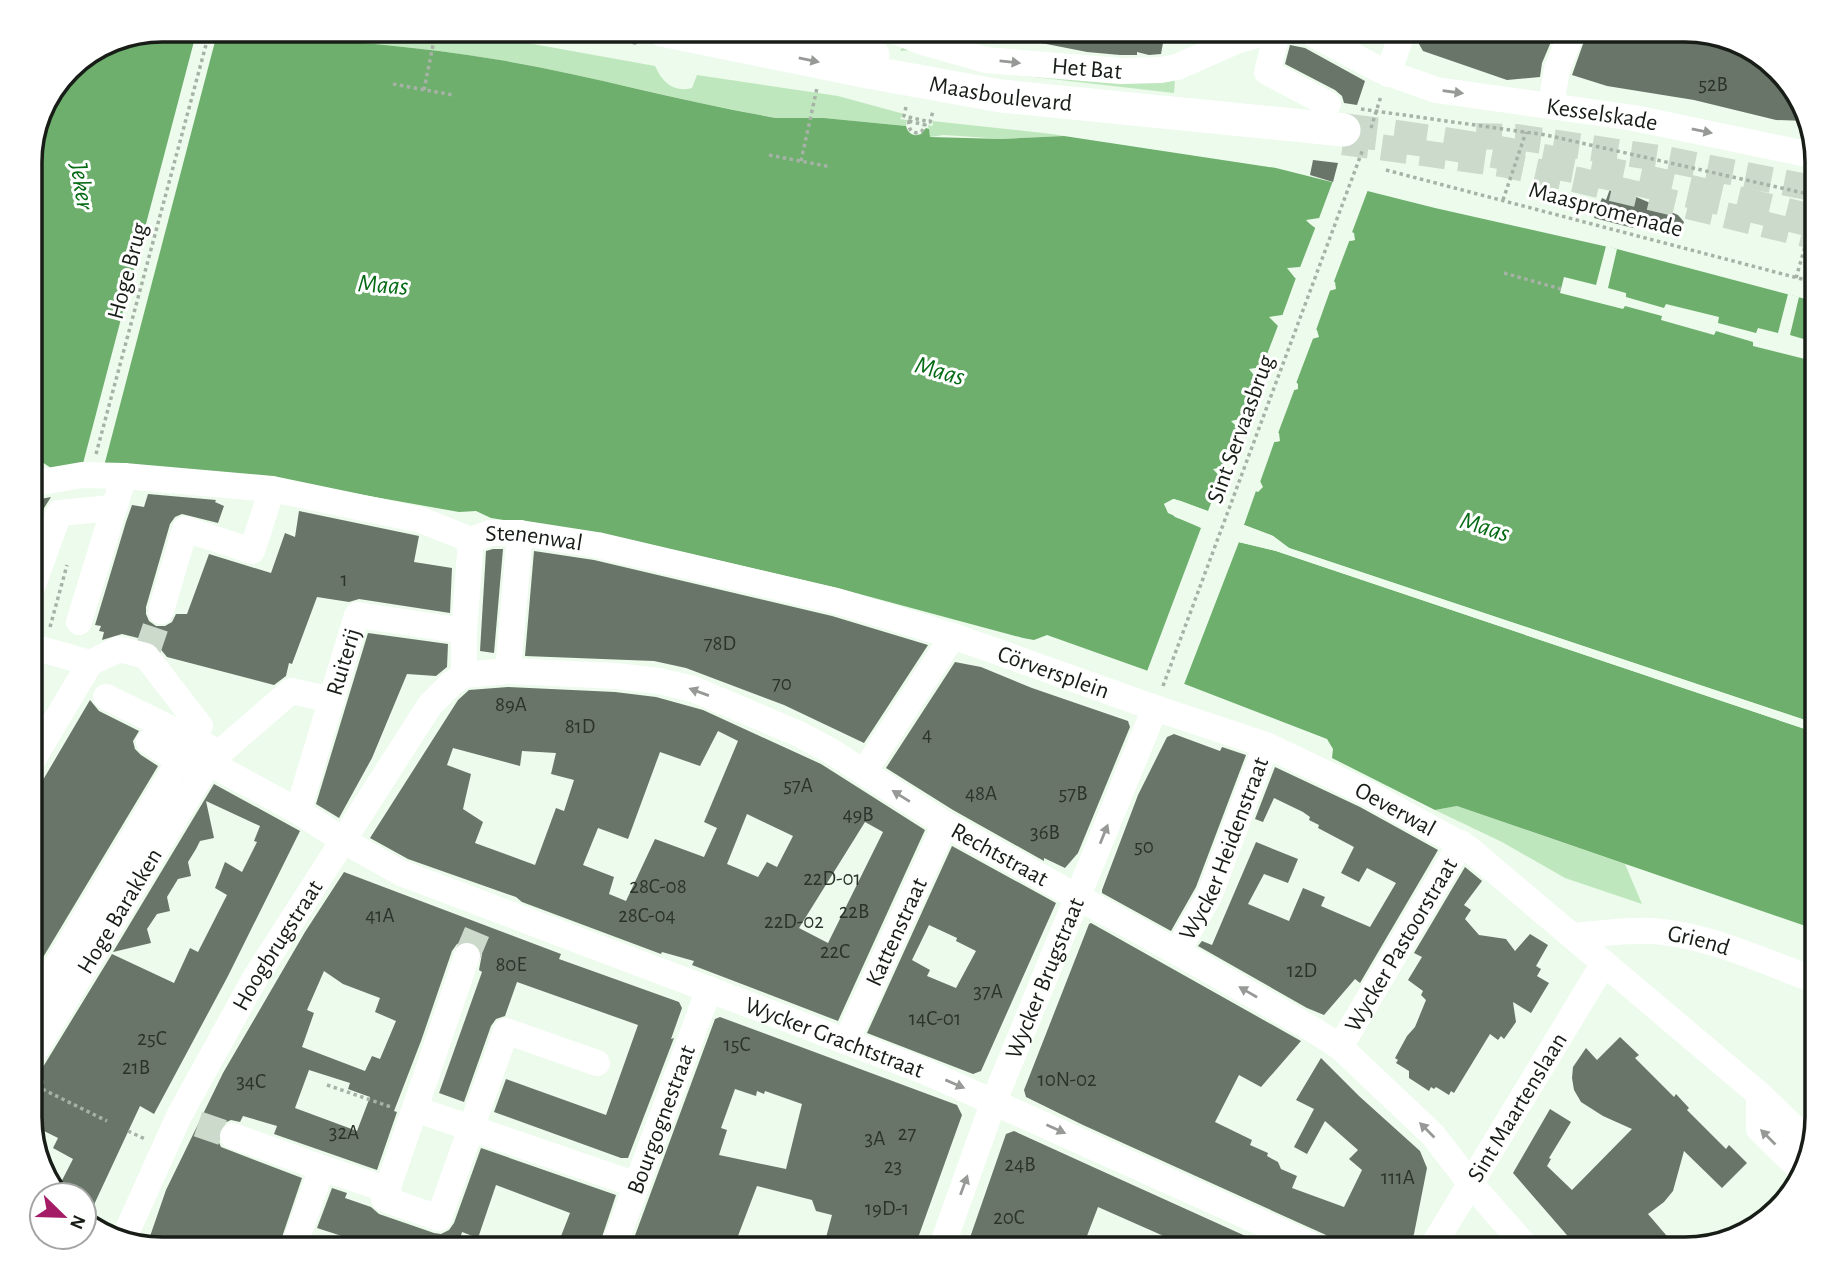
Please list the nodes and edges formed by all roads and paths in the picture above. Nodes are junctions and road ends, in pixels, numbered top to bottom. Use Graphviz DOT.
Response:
graph roads {
  1 [pos="207,42"];
  2 [pos="434,42"];
  3 [pos="712,42"];
  4 [pos="894,42"];
  5 [pos="953,42"];
  6 [pos="1234,42"];
  7 [pos="1274,42"];
  8 [pos="1328,42"];
  9 [pos="1399,42"];
  10 [pos="1568,42"];
  11 [pos="1388,74"];
  12 [pos="393,84"];
  13 [pos="817,88"];
  14 [pos="424,90"];
  15 [pos="453,95"];
  16 [pos="907,106"];
  17 [pos="933,111"];
  18 [pos="1353,118"];
  19 [pos="918,121"];
  20 [pos="1548,124"];
  21 [pos="1526,132"];
  22 [pos="1804,153"];
  23 [pos="769,155"];
  24 [pos="801,161"];
  25 [pos="831,167"];
  26 [pos="1386,170"];
  27 [pos="1805,193"];
  28 [pos="1503,200"];
  29 [pos="1805,247"];
  30 [pos="1504,273"];
  31 [pos="1796,278"];
  32 [pos="1805,280"];
  33 [pos="1561,289"];
  34 [pos="96,455"];
  35 [pos="124,476"];
  36 [pos="42,482"];
  37 [pos="272,489"];
  38 [pos="113,508"];
  39 [pos="520,533"];
  40 [pos="471,540"];
  41 [pos="42,560"];
  42 [pos="67,565"];
  43 [pos="161,611"];
  44 [pos="464,631"];
  45 [pos="953,636"];
  46 [pos="71,657"];
  47 [pos="508,671"];
  48 [pos="464,675"];
  49 [pos="1159,697"];
  50 [pos="332,700"];
  51 [pos="42,733"];
  52 [pos="149,742"];
  53 [pos="1266,745"];
  54 [pos="198,749"];
  55 [pos="864,772"];
  56 [pos="298,811"];
  57 [pos="945,824"];
  58 [pos="344,841"];
  59 [pos="1461,843"];
  60 [pos="1079,897"];
  61 [pos="1572,936"];
  62 [pos="1177,952"];
  63 [pos="1604,963"];
  64 [pos="463,966"];
  65 [pos="1805,977"];
  66 [pos="709,989"];
  67 [pos="42,991"];
  68 [pos="42,1037"];
  69 [pos="846,1042"];
  70 [pos="1340,1048"];
  71 [pos="597,1063"];
  72 [pos="327,1085"];
  73 [pos="1764,1087"];
  74 [pos="42,1089"];
  75 [pos="994,1101"];
  76 [pos="385,1105"];
  77 [pos="415,1108"];
  78 [pos="107,1121"];
  79 [pos="471,1128"];
  80 [pos="1804,1135"];
  81 [pos="233,1136"];
  82 [pos="1795,1164"];
  83 [pos="321,1168"];
  84 [pos="1470,1183"];
  85 [pos="637,1185"];
  86 [pos="388,1190"];
  87 [pos="127,1232"];
  88 [pos="297,1237"];
  89 [pos="618,1237"];
  90 [pos="945,1237"];
  91 [pos="1294,1237"];
  92 [pos="1438,1237"];
  93 [pos="1517,1237"];
  1 -- 34 [label="path, Hoge Brug"];
  2 -- 14 [label="path"];
  3 -- 18 [label="main road, Maasboulevard, one-way"];
  4 -- 18 [label="main road, Maasboulevard"];
  5 -- 6 [label="street, Het Bat, one-way"];
  7 -- 18 [label="street"];
  8 -- 11 [label="street, Kesselskade"];
  9 -- 11 [label="street"];
  10 -- 20 [label="street"];
  11 -- 20 [label="street, Kesselskade, one-way"];
  12 -- 14 [label="path"];
  13 -- 24 [label="path"];
  14 -- 15 [label="path"];
  16 -- 19 [label="path"];
  17 -- 19 [label="path"];
  18 -- 21 [label="path"];
  18 -- 49 [label="path, Sint Servaasbrug"];
  19 -- 19 [label="path"];
  20 -- 21 [label="path"];
  20 -- 22 [label="street, Kesselskade, one-way"];
  20 -- 27 [label="path"];
  21 -- 28 [label="path"];
  23 -- 24 [label="path"];
  24 -- 25 [label="path"];
  26 -- 28 [label="path, Maaspromenade"];
  28 -- 31 [label="path, Maaspromenade"];
  29 -- 31 [label="path"];
  30 -- 33 [label="path"];
  31 -- 32 [label="path, Maaspromenade"];
  35 -- 36 [label="street, Stenenwal"];
  35 -- 37 [label="street, Stenenwal"];
  35 -- 38 [label="street"];
  37 -- 40 [label="street, Stenenwal"];
  37 -- 43 [label="street"];
  38 -- 41 [label="street"];
  38 -- 46 [label="street"];
  39 -- 40 [label="street, Stenenwal"];
  39 -- 45 [label="street, Stenenwal"];
  39 -- 47 [label="street"];
  40 -- 44 [label="street"];
  42 -- 46 [label="path"];
  44 -- 48 [label="street"];
  44 -- 50 [label="street, Ruiterij"];
  45 -- 49 [label="street, Cörversplein"];
  45 -- 55 [label="street"];
  46 -- 51 [label="street"];
  46 -- 54 [label="street"];
  46 -- 54 [label="street"];
  47 -- 48 [label="street, Rechtstraat"];
  55 -- 47 [label="street, Rechtstraat, one-way"];
  48 -- 58 [label="street, Hoogbrugstraat"];
  49 -- 53 [label="street, Oeverwal"];
  60 -- 49 [label="street, Wycker Brugstraat, one-way"];
  50 -- 54 [label="street"];
  50 -- 56 [label="street, Ruiterij"];
  52 -- 54 [label="street"];
  53 -- 59 [label="street, Oeverwal"];
  53 -- 62 [label="street, Wycker Heidenstraat"];
  54 -- 56 [label="street"];
  54 -- 67 [label="street, Hoge Barakken"];
  54 -- 68 [label="street, Hoge Barakken"];
  57 -- 55 [label="street, Rechtstraat, one-way"];
  56 -- 58 [label="street"];
  57 -- 60 [label="street, Rechtstraat"];
  57 -- 69 [label="street, Kattenstraat"];
  58 -- 66 [label="street, Wycker Grachtstraat"];
  58 -- 87 [label="street, Hoogbrugstraat"];
  59 -- 61 [label="street, Oeverwal"];
  59 -- 70 [label="street, Wycker Pastoorstraat"];
  60 -- 62 [label="street, Rechtstraat"];
  60 -- 75 [label="street, Wycker Brugstraat"];
  61 -- 63 [label="street, Oeverwal"];
  61 -- 65 [label="street, Griend"];
  70 -- 62 [label="street, Rechtstraat, one-way"];
  63 -- 73 [label="street, Oeverwal"];
  63 -- 84 [label="street, Sint Maartenslaan"];
  64 -- 77 [label="street"];
  66 -- 69 [label="street, Wycker Grachtstraat"];
  66 -- 85 [label="street, Bourgognestraat"];
  69 -- 75 [label="street, Wycker Grachtstraat, one-way"];
  84 -- 70 [label="street, Rechtstraat, one-way"];
  71 -- 79 [label="street"];
  72 -- 76 [label="path"];
  73 -- 80 [label="street, Oeverwal"];
  82 -- 73 [label="street, one-way"];
  74 -- 78 [label="path"];
  90 -- 75 [label="street, Wycker Brugstraat, one-way"];
  75 -- 91 [label="street, Wycker Grachtstraat, one-way"];
  77 -- 79 [label="street"];
  77 -- 86 [label="street"];
  79 -- 85 [label="street"];
  79 -- 86 [label="street"];
  81 -- 83 [label="street"];
  83 -- 86 [label="street"];
  83 -- 88 [label="street"];
  84 -- 92 [label="street, Sint Maartenslaan"];
  84 -- 93 [label="street, Rechtstraat"];
  85 -- 89 [label="street, Bourgognestraat"];
}
